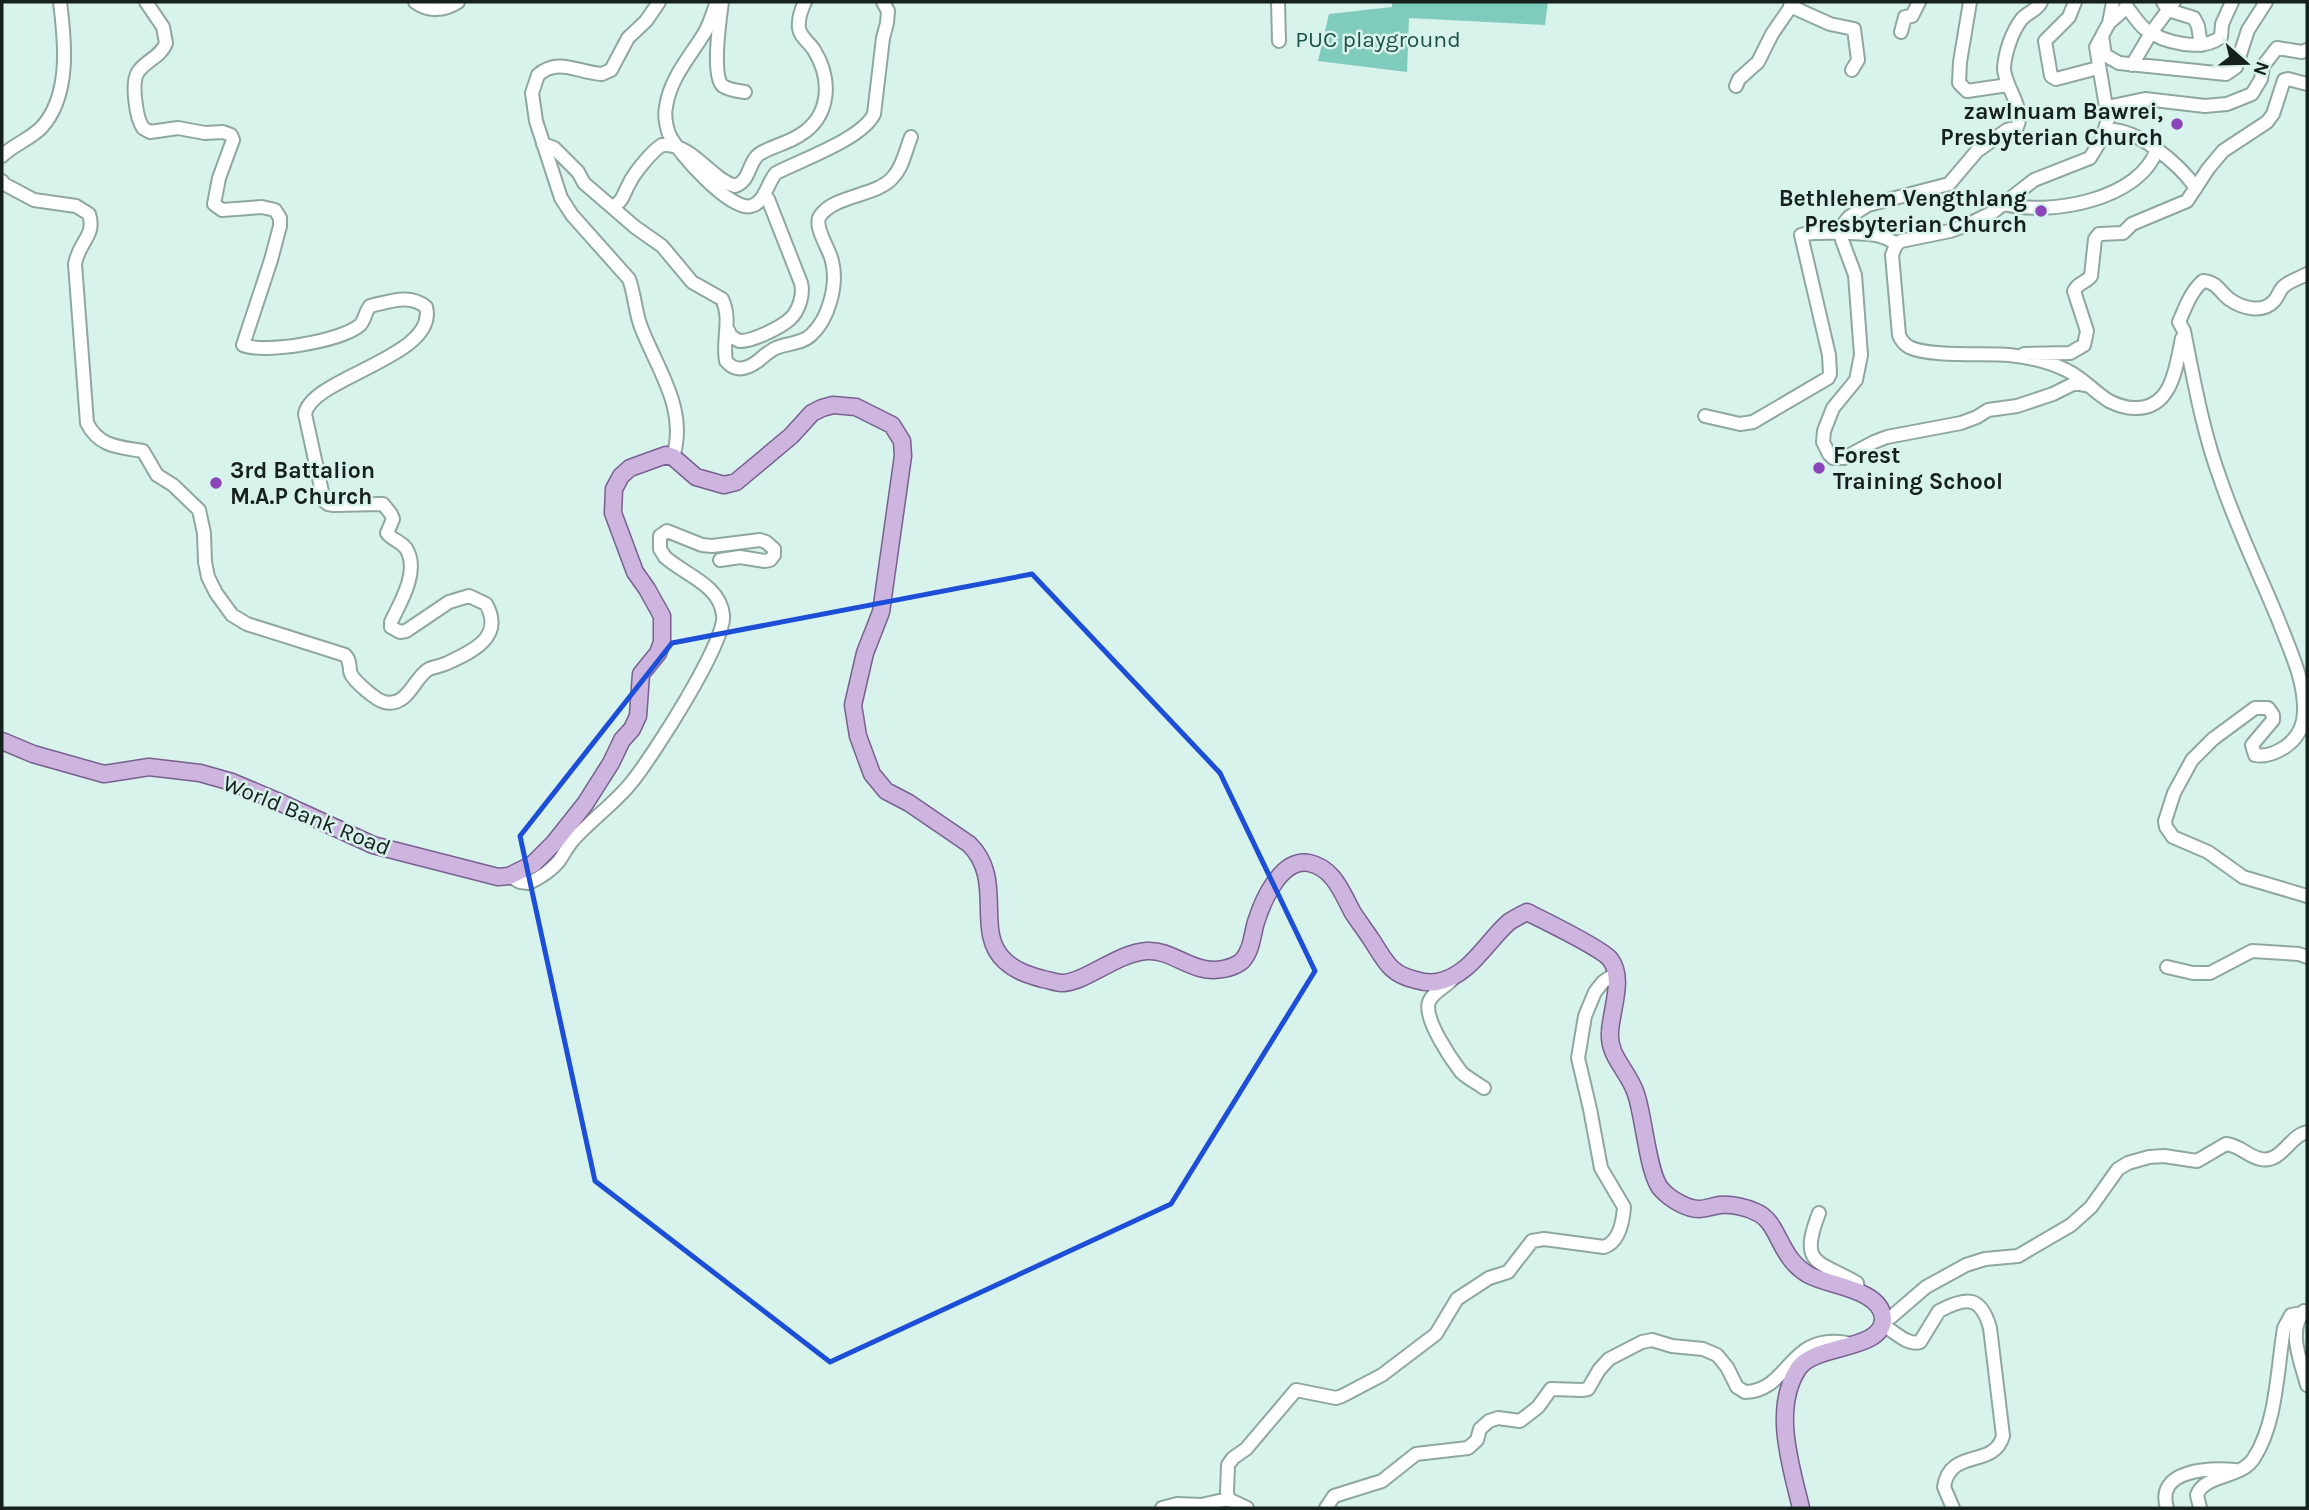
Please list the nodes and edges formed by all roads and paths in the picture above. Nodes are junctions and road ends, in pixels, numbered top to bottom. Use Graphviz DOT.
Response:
graph roads {
  1 [pos="60,2"];
  2 [pos="146,2"];
  3 [pos="415,2"];
  4 [pos="458,2"];
  5 [pos="659,2"];
  6 [pos="717,2"];
  7 [pos="722,2"];
  8 [pos="805,2"];
  9 [pos="883,2"];
  10 [pos="1278,2"];
  11 [pos="1919,2"];
  12 [pos="1970,2"];
  13 [pos="2041,2"];
  14 [pos="2075,2"];
  15 [pos="2113,2"];
  16 [pos="2232,2"];
  17 [pos="2266,2"];
  18 [pos="1792,4"];
  19 [pos="2168,4"];
  20 [pos="2126,5"];
  21 [pos="2105,28"];
  22 [pos="1901,32"];
  23 [pos="2151,33"];
  24 [pos="1279,41"];
  25 [pos="2201,46"];
  26 [pos="2307,50"];
  27 [pos="2132,65"];
  28 [pos="2098,68"];
  29 [pos="1852,70"];
  30 [pos="2307,84"];
  31 [pos="2008,85"];
  32 [pos="1735,86"];
  33 [pos="745,92"];
  34 [pos="2107,107"];
  35 [pos="2105,130"];
  36 [pos="911,137"];
  37 [pos="543,144"];
  38 [pos="678,147"];
  39 [pos="2157,149"];
  40 [pos="2,156"];
  41 [pos="2,181"];
  42 [pos="2196,188"];
  43 [pos="764,194"];
  44 [pos="2004,204"];
  45 [pos="614,206"];
  46 [pos="1840,233"];
  47 [pos="1896,245"];
  48 [pos="2307,274"];
  49 [pos="727,328"];
  50 [pos="2184,331"];
  51 [pos="2010,355"];
  52 [pos="2089,386"];
  53 [pos="1705,416"];
  54 [pos="673,457"];
  55 [pos="720,560"];
  56 [pos="2,741"];
  57 [pos="509,876"];
  58 [pos="2307,896"];
  59 [pos="2307,957"];
  60 [pos="2167,967"];
  61 [pos="1459,972"];
  62 [pos="1616,973"];
  63 [pos="1484,1088"];
  64 [pos="2307,1132"];
  65 [pos="1819,1213"];
  66 [pos="1858,1292"];
  67 [pos="2304,1311"];
  68 [pos="1882,1321"];
  69 [pos="1854,1344"];
  70 [pos="2307,1385"];
  71 [pos="2242,1469"];
  72 [pos="1228,1499"];
  73 [pos="1162,1508"];
  74 [pos="1247,1508"];
  75 [pos="1326,1508"];
  76 [pos="1801,1508"];
  77 [pos="1954,1508"];
  78 [pos="2167,1508"];
  79 [pos="2200,1508"];
  1 -- 40 [label="street"];
  2 -- 41 [label="street"];
  3 -- 4 [label="street"];
  5 -- 37 [label="street"];
  6 -- 38 [label="street"];
  7 -- 33 [label="street"];
  8 -- 38 [label="street"];
  9 -- 43 [label="street"];
  10 -- 24 [label="street"];
  11 -- 22 [label="street"];
  12 -- 31 [label="street"];
  13 -- 31 [label="street"];
  14 -- 28 [label="street"];
  15 -- 21 [label="street"];
  16 -- 25 [label="street"];
  17 -- 27 [label="street"];
  18 -- 29 [label="street"];
  18 -- 32 [label="street"];
  19 -- 23 [label="street"];
  19 -- 25 [label="street"];
  20 -- 21 [label="street"];
  20 -- 23 [label="street"];
  21 -- 27 [label="street"];
  21 -- 28 [label="street"];
  23 -- 25 [label="street"];
  23 -- 27 [label="street"];
  26 -- 34 [label="street"];
  28 -- 34 [label="street"];
  30 -- 42 [label="street"];
  31 -- 46 [label="street"];
  34 -- 35 [label="street"];
  35 -- 39 [label="street"];
  35 -- 44 [label="street"];
  36 -- 49 [label="street"];
  37 -- 45 [label="street"];
  37 -- 54 [label="street"];
  38 -- 43 [label="street"];
  38 -- 45 [label="street"];
  39 -- 42 [label="street"];
  39 -- 44 [label="street"];
  42 -- 51 [label="street"];
  43 -- 49 [label="street"];
  44 -- 47 [label="street"];
  45 -- 49 [label="street"];
  46 -- 47 [label="street"];
  46 -- 52 [label="street"];
  46 -- 53 [label="street"];
  47 -- 51 [label="street"];
  48 -- 50 [label="street"];
  50 -- 52 [label="street"];
  50 -- 58 [label="street"];
  51 -- 52 [label="street"];
  54 -- 57 [label="main road"];
  54 -- 61 [label="main road"];
  55 -- 57 [label="street"];
  56 -- 57 [label="main road, World Bank Road"];
  59 -- 60 [label="street"];
  61 -- 62 [label="main road"];
  61 -- 63 [label="street"];
  62 -- 66 [label="main road"];
  62 -- 72 [label="street"];
  64 -- 68 [label="street"];
  65 -- 66 [label="street"];
  66 -- 68 [label="main road"];
  67 -- 70 [label="street"];
  67 -- 71 [label="street"];
  68 -- 69 [label="main road"];
  68 -- 77 [label="street"];
  69 -- 75 [label="street"];
  69 -- 76 [label="main road"];
  71 -- 78 [label="street"];
  71 -- 79 [label="street"];
  72 -- 73 [label="street"];
  72 -- 74 [label="street"];
}
